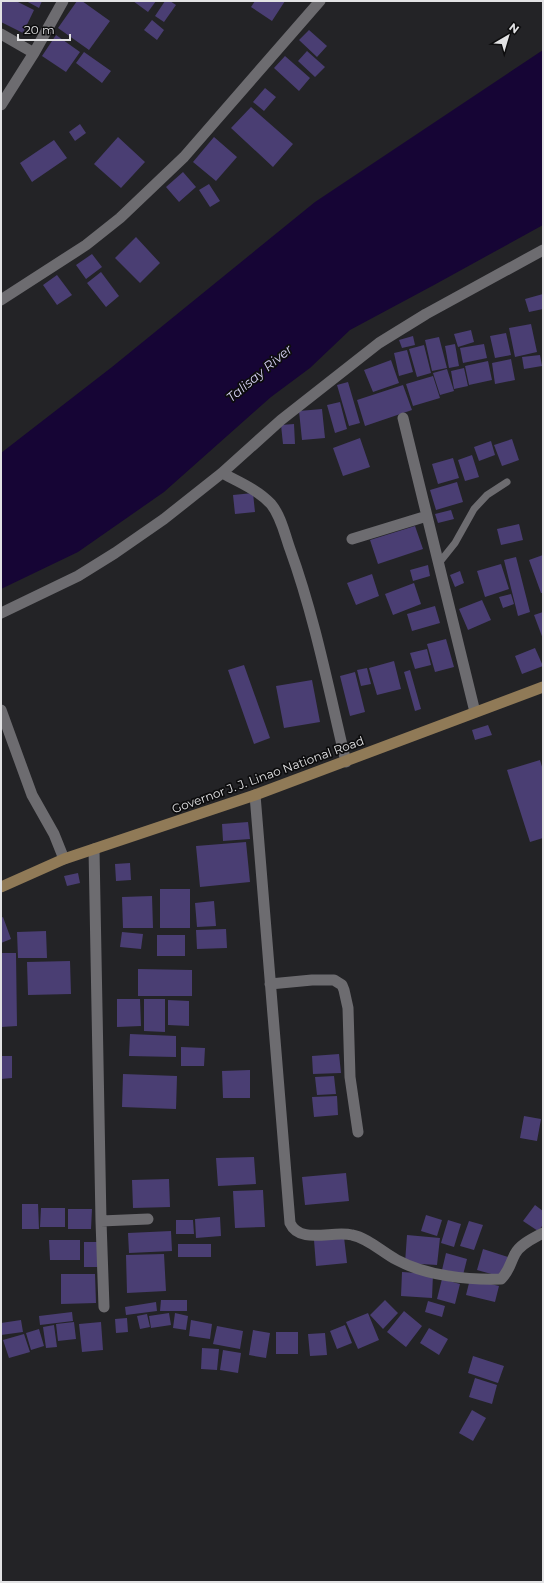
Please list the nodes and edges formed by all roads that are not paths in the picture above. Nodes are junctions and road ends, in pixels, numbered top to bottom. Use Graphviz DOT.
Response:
graph roads {
  1 [pos="64,1"];
  2 [pos="320,1"];
  3 [pos="1,34"];
  4 [pos="34,53"];
  5 [pos="1,105"];
  6 [pos="543,250"];
  7 [pos="1,300"];
  8 [pos="403,418"];
  9 [pos="222,473"];
  10 [pos="507,482"];
  11 [pos="427,516"];
  12 [pos="352,539"];
  13 [pos="439,563"];
  14 [pos="1,613"];
  15 [pos="543,687"];
  16 [pos="1,710"];
  17 [pos="475,712"];
  18 [pos="346,762"];
  19 [pos="254,795"];
  20 [pos="94,849"];
  21 [pos="64,859"];
  22 [pos="1,887"];
  23 [pos="270,984"];
  24 [pos="358,1132"];
  25 [pos="148,1218"];
  26 [pos="101,1221"];
  27 [pos="543,1233"];
  28 [pos="104,1308"];
  1 -- 4 [label="street"];
  2 -- 7 [label="street"];
  3 -- 4 [label="street"];
  4 -- 5 [label="street"];
  6 -- 9 [label="street"];
  8 -- 11 [label="street"];
  9 -- 14 [label="street"];
  9 -- 18 [label="street"];
  10 -- 13 [label="lane"];
  11 -- 12 [label="street"];
  11 -- 13 [label="street"];
  13 -- 17 [label="street"];
  15 -- 17 [label="main road, Governor J. J. Linao National Road"];
  16 -- 21 [label="street"];
  17 -- 18 [label="main road, Governor J. J. Linao National Road"];
  18 -- 19 [label="main road, Governor J. J. Linao National Road"];
  19 -- 20 [label="main road, Governor J. J. Linao National Road"];
  19 -- 23 [label="street"];
  20 -- 21 [label="main road, Governor J. J. Linao National Road"];
  20 -- 26 [label="street"];
  21 -- 22 [label="main road, Governor J. J. Linao National Road"];
  23 -- 24 [label="street"];
  23 -- 27 [label="street"];
  25 -- 26 [label="street"];
  26 -- 28 [label="street"];
}
